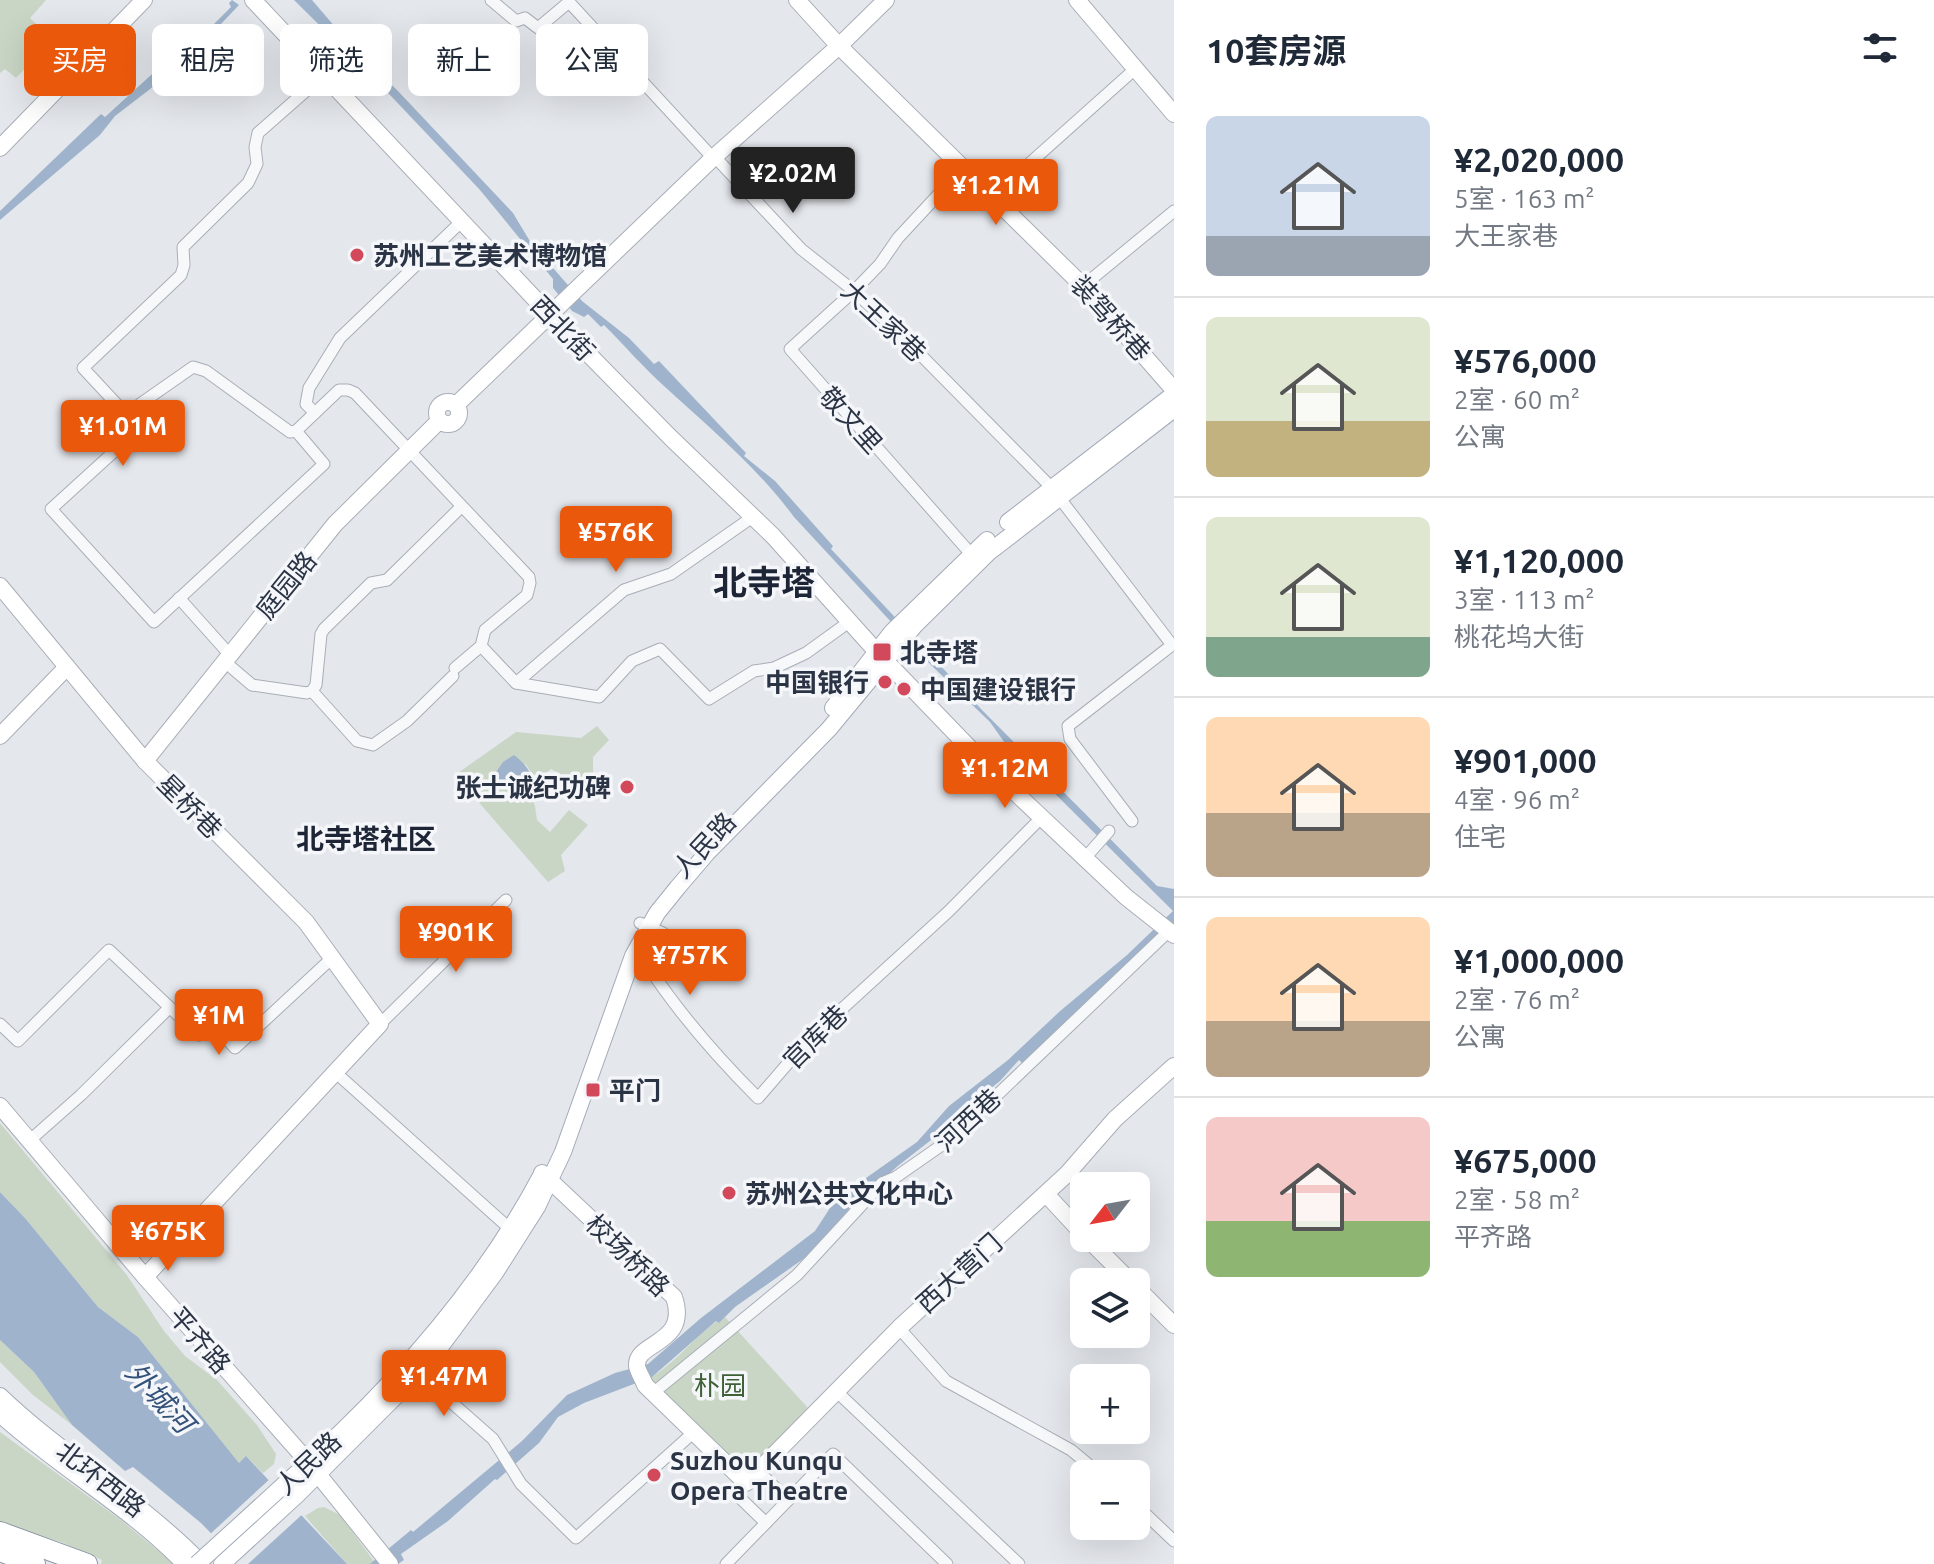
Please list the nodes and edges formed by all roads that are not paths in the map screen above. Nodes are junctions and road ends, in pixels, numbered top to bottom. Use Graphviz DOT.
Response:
graph roads {
  1 [pos="144,0"];
  2 [pos="253,0"];
  3 [pos="491,0"];
  4 [pos="797,0"];
  5 [pos="886,0"];
  6 [pos="1077,0"];
  7 [pos="280,29"];
  8 [pos="839,46"];
  9 [pos="1135,69"];
  10 [pos="300,96"];
  11 [pos="344,96"];
  12 [pos="1173,111"];
  13 [pos="0,148"];
  14 [pos="714,158"];
  15 [pos="963,168"];
  16 [pos="993,196"];
  17 [pos="1174,211"];
  18 [pos="462,221"];
  19 [pos="1083,286"];
  20 [pos="854,291"];
  21 [pos="556,309"];
  22 [pos="1174,392"];
  23 [pos="1174,409"];
  24 [pos="315,413"];
  25 [pos="140,428"];
  26 [pos="296,431"];
  27 [pos="409,450"];
  28 [pos="1055,492"];
  29 [pos="461,507"];
  30 [pos="754,516"];
  31 [pos="971,554"];
  32 [pos="0,586"];
  33 [pos="179,598"];
  34 [pos="911,621"];
  35 [pos="849,622"];
  36 [pos="1171,637"];
  37 [pos="481,646"];
  38 [pos="881,656"];
  39 [pos="227,658"];
  40 [pos="67,667"];
  41 [pos="516,683"];
  42 [pos="312,691"];
  43 [pos="0,736"];
  44 [pos="145,761"];
  45 [pos="1042,817"];
  46 [pos="1132,821"];
  47 [pos="1109,831"];
  48 [pos="1085,858"];
  49 [pos="506,900"];
  50 [pos="644,925"];
  51 [pos="1167,930"];
  52 [pos="332,958"];
  53 [pos="169,1008"];
  54 [pos="0,1024"];
  55 [pos="380,1024"];
  56 [pos="1174,1066"];
  57 [pos="335,1072"];
  58 [pos="0,1106"];
  59 [pos="29,1141"];
  60 [pos="546,1176"];
  61 [pos="1046,1194"];
  62 [pos="1070,1220"];
  63 [pos="510,1229"];
  64 [pos="1100,1252"];
  65 [pos="1117,1268"];
  66 [pos="145,1277"];
  67 [pos="1150,1301"];
  68 [pos="1174,1325"];
  69 [pos="899,1328"];
  70 [pos="417,1372"];
  71 [pos="649,1389"];
  72 [pos="835,1390"];
  73 [pos="0,1396"];
  74 [pos="0,1414"];
  75 [pos="694,1432"];
  76 [pos="1083,1460"];
  77 [pos="313,1469"];
  78 [pos="758,1471"];
  79 [pos="746,1483"];
  80 [pos="293,1488"];
  81 [pos="788,1500"];
  82 [pos="1150,1518"];
  83 [pos="766,1523"];
  84 [pos="0,1532"];
  85 [pos="1174,1541"];
  86 [pos="0,1551"];
  87 [pos="35,1564"];
  88 [pos="87,1564"];
  89 [pos="185,1564"];
  90 [pos="200,1564"];
  91 [pos="222,1564"];
  92 [pos="390,1564"];
  93 [pos="726,1564"];
  94 [pos="947,1564"];
  95 [pos="1019,1564"];
  1 -- 13 [label="main road"];
  2 -- 7 [label="main road, 西北街"];
  3 -- 14 [label="street, 大王家巷"];
  4 -- 8 [label="main road, 装驾桥巷"];
  5 -- 8 [label="main road"];
  6 -- 9 [label="main road"];
  8 -- 14 [label="main road"];
  8 -- 15 [label="main road, 装驾桥巷"];
  9 -- 12 [label="main road"];
  9 -- 16 [label="street"];
  10 -- 25 [label="street"];
  11 -- 18 [label="main road, 西北街"];
  14 -- 20 [label="street, 大王家巷"];
  14 -- 21 [label="main road"];
  15 -- 16 [label="main road, 装驾桥巷"];
  15 -- 20 [label="street"];
  16 -- 19 [label="main road, 装驾桥巷"];
  17 -- 19 [label="street"];
  18 -- 21 [label="main road, 西北街"];
  18 -- 24 [label="street"];
  19 -- 22 [label="main road, 装驾桥巷"];
  20 -- 28 [label="street, 大王家巷"];
  20 -- 31 [label="street, 敬文里"];
  21 -- 27 [label="main road, 庭园路"];
  21 -- 30 [label="main road, 西北街"];
  22 -- 28 [label="main road, 人民路"];
  23 -- 28 [label="main road, 人民路"];
  24 -- 26 [label="street"];
  24 -- 27 [label="street"];
  25 -- 26 [label="street"];
  25 -- 33 [label="street"];
  26 -- 33 [label="street"];
  27 -- 29 [label="street"];
  27 -- 39 [label="main road, 庭园路"];
  28 -- 31 [label="main road, 人民路"];
  28 -- 34 [label="main road, 人民路"];
  28 -- 36 [label="street, 大王家巷"];
  29 -- 37 [label="street"];
  29 -- 42 [label="street"];
  30 -- 35 [label="main road, 西北街"];
  30 -- 41 [label="street"];
  31 -- 34 [label="main road, 人民路"];
  32 -- 40 [label="main road, 星桥巷"];
  33 -- 39 [label="street"];
  34 -- 38 [label="main road, 人民路"];
  35 -- 38 [label="main road, 西北街"];
  35 -- 41 [label="street"];
  36 -- 46 [label="street"];
  37 -- 41 [label="street"];
  37 -- 42 [label="street"];
  38 -- 45 [label="main road, 西北街"];
  38 -- 50 [label="main road, 人民路"];
  39 -- 42 [label="street"];
  39 -- 44 [label="main road, 庭园路"];
  40 -- 43 [label="main road"];
  40 -- 44 [label="main road, 星桥巷"];
  44 -- 52 [label="main road, 星桥巷"];
  45 -- 48 [label="main road, 西北街"];
  45 -- 50 [label="street, 官库巷"];
  47 -- 48 [label="street"];
  48 -- 51 [label="main road, 西北街"];
  49 -- 55 [label="street"];
  50 -- 60 [label="main road, 人民路"];
  51 -- 71 [label="street, 河西巷"];
  52 -- 53 [label="street"];
  52 -- 55 [label="main road, 星桥巷"];
  53 -- 54 [label="street"];
  53 -- 59 [label="street"];
  55 -- 57 [label="main road"];
  56 -- 61 [label="main road, 西大营门"];
  57 -- 63 [label="street"];
  57 -- 66 [label="main road"];
  58 -- 59 [label="main road, 平齐路"];
  59 -- 66 [label="main road, 平齐路"];
  60 -- 63 [label="main road, 人民路"];
  60 -- 70 [label="main road, 人民路"];
  60 -- 71 [label="main road, 校场桥路"];
  61 -- 62 [label="main road"];
  61 -- 69 [label="main road, 西大营门"];
  63 -- 77 [label="main road, 人民路"];
  64 -- 65 [label="main road"];
  66 -- 77 [label="main road, 平齐路"];
  67 -- 68 [label="main road"];
  69 -- 72 [label="main road, 西大营门"];
  69 -- 76 [label="street"];
  70 -- 75 [label="street"];
  70 -- 77 [label="main road, 人民路"];
  71 -- 75 [label="main road, 校场桥路"];
  72 -- 78 [label="main road, 西大营门"];
  72 -- 95 [label="street"];
  73 -- 90 [label="main road, 北环西路"];
  74 -- 89 [label="main road, 北环西路"];
  75 -- 79 [label="main road, 校场桥路"];
  77 -- 80 [label="main road, 人民路"];
  77 -- 92 [label="main road, 平齐路"];
  78 -- 79 [label="main road, 西大营门"];
  78 -- 81 [label="street"];
  79 -- 83 [label="street"];
  80 -- 90 [label="main road, 人民路, bridge"];
  80 -- 91 [label="main road, 人民路"];
  81 -- 83 [label="street"];
  81 -- 94 [label="street"];
  82 -- 85 [label="street"];
  83 -- 93 [label="street"];
  84 -- 88 [label="highway"];
  86 -- 87 [label="highway"];
}
